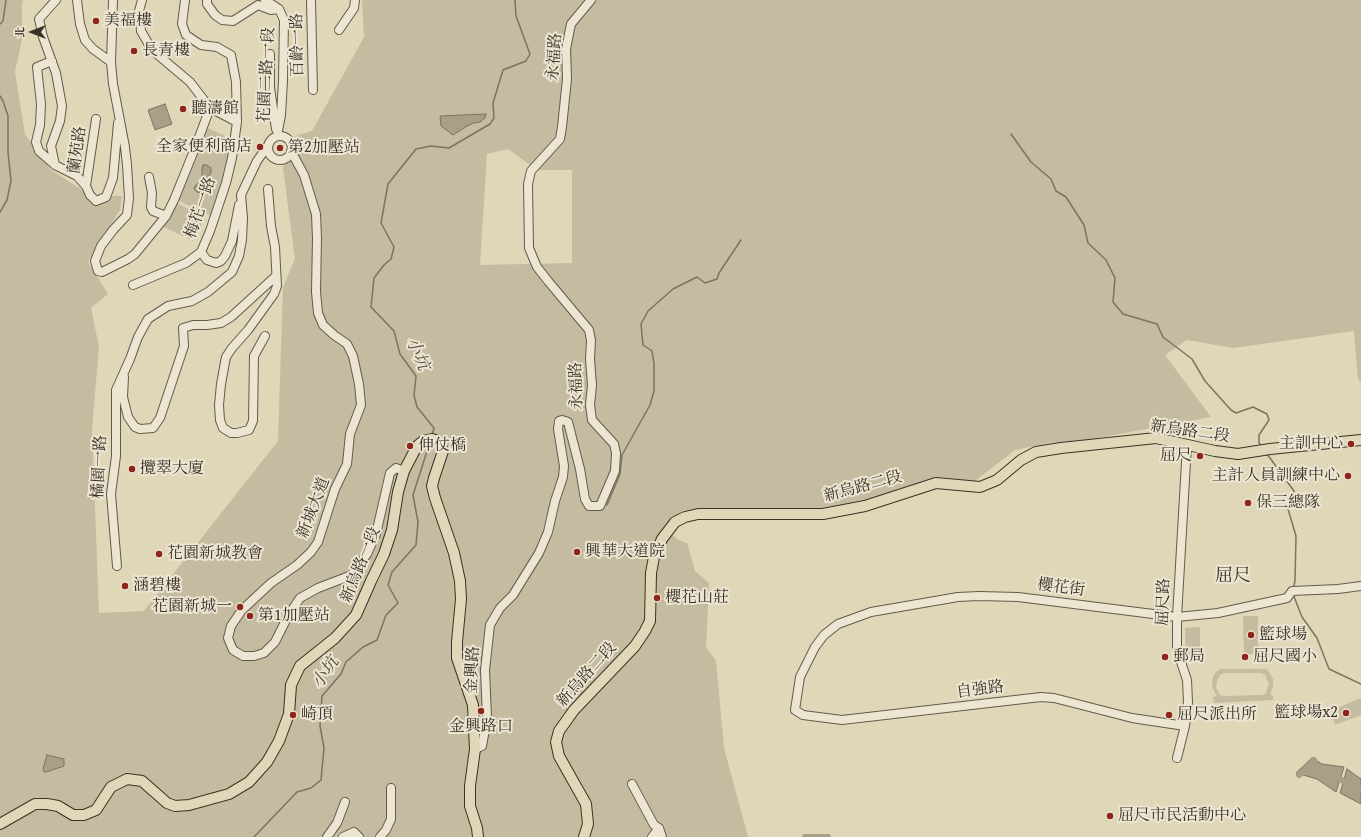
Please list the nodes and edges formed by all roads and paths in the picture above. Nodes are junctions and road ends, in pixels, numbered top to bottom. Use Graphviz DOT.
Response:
graph roads {
  1 [pos="56,0"];
  2 [pos="78,0"];
  3 [pos="113,0"];
  4 [pos="142,0"];
  5 [pos="185,0"];
  6 [pos="207,0"];
  7 [pos="265,0"];
  8 [pos="311,0"];
  9 [pos="355,0"];
  10 [pos="591,0"];
  11 [pos="279,9"];
  12 [pos="339,30"];
  13 [pos="270,54"];
  14 [pos="52,61"];
  15 [pos="111,62"];
  16 [pos="313,90"];
  17 [pos="210,108"];
  18 [pos="119,114"];
  19 [pos="281,115"];
  20 [pos="96,119"];
  21 [pos="237,122"];
  22 [pos="277,136"];
  23 [pos="286,138"];
  24 [pos="269,144"];
  25 [pos="291,150"];
  26 [pos="271,156"];
  27 [pos="284,159"];
  28 [pos="257,161"];
  29 [pos="55,165"];
  30 [pos="304,175"];
  31 [pos="149,177"];
  32 [pos="86,186"];
  33 [pos="268,189"];
  34 [pos="242,195"];
  35 [pos="166,216"];
  36 [pos="201,252"];
  37 [pos="276,276"];
  38 [pos="133,285"];
  39 [pos="265,336"];
  40 [pos="125,370"];
  41 [pos="1361,440"];
  42 [pos="1187,445"];
  43 [pos="404,470"];
  44 [pos="117,566"];
  45 [pos="1361,586"];
  46 [pos="513,595"];
  47 [pos="1177,617"];
  48 [pos="797,693"];
  49 [pos="1185,726"];
  50 [pos="475,750"];
  51 [pos="1178,758"];
  52 [pos="632,784"];
  53 [pos="391,788"];
  54 [pos="345,802"];
  55 [pos="0,824"];
  56 [pos="659,828"];
  57 [pos="326,837"];
  58 [pos="343,837"];
  59 [pos="359,837"];
  60 [pos="380,837"];
  61 [pos="478,837"];
  62 [pos="584,837"];
  63 [pos="652,837"];
  64 [pos="662,837"];
  1 -- 14 [label="street"];
  2 -- 15 [label="street"];
  3 -- 15 [label="street"];
  4 -- 17 [label="street"];
  5 -- 21 [label="street, 梅花一路"];
  6 -- 11 [label="street"];
  7 -- 11 [label="street, 花園二路一段"];
  8 -- 16 [label="street, 百齡一路"];
  9 -- 12 [label="street"];
  10 -- 46 [label="street, 永福路"];
  11 -- 19 [label="street, 花園二路一段"];
  13 -- 22 [label="street"];
  14 -- 29 [label="street"];
  14 -- 29 [label="street"];
  15 -- 18 [label="street"];
  17 -- 21 [label="street"];
  17 -- 35 [label="street"];
  18 -- 32 [label="street"];
  18 -- 35 [label="street"];
  19 -- 22 [label="street, 花園二路一段"];
  19 -- 23 [label="street"];
  20 -- 32 [label="street, 蘭苑路"];
  21 -- 36 [label="street, 梅花一路"];
  22 -- 23 [label="street"];
  22 -- 24 [label="street"];
  23 -- 25 [label="street"];
  24 -- 26 [label="street"];
  24 -- 28 [label="street"];
  25 -- 27 [label="street"];
  25 -- 30 [label="street, 新城大道"];
  26 -- 27 [label="street"];
  26 -- 28 [label="street"];
  27 -- 30 [label="street"];
  28 -- 34 [label="street"];
  29 -- 32 [label="street"];
  30 -- 43 [label="street, 新城大道"];
  31 -- 35 [label="street"];
  33 -- 37 [label="street"];
  34 -- 36 [label="street"];
  34 -- 40 [label="street, 橘園一路"];
  36 -- 38 [label="street, 梅花一路"];
  37 -- 39 [label="street"];
  37 -- 40 [label="street"];
  40 -- 44 [label="street, 橘園一路"];
  41 -- 42 [label="main road, 新烏路二段"];
  42 -- 47 [label="street, 屈尺路"];
  42 -- 62 [label="main road, 新烏路二段"];
  43 -- 50 [label="main road, 新烏路一段"];
  43 -- 55 [label="main road, 新烏路一段"];
  45 -- 47 [label="street, 櫻花街"];
  46 -- 50 [label="street, 金興路"];
  47 -- 48 [label="street, 櫻花街"];
  47 -- 49 [label="street, 屈尺路"];
  48 -- 49 [label="street, 自強路"];
  49 -- 51 [label="street, 屈尺路"];
  50 -- 61 [label="main road, 新烏路一段"];
  52 -- 56 [label="street"];
  53 -- 60 [label="street"];
  54 -- 57 [label="street"];
  56 -- 63 [label="street"];
  56 -- 64 [label="street"];
  58 -- 59 [label="street"];
}
